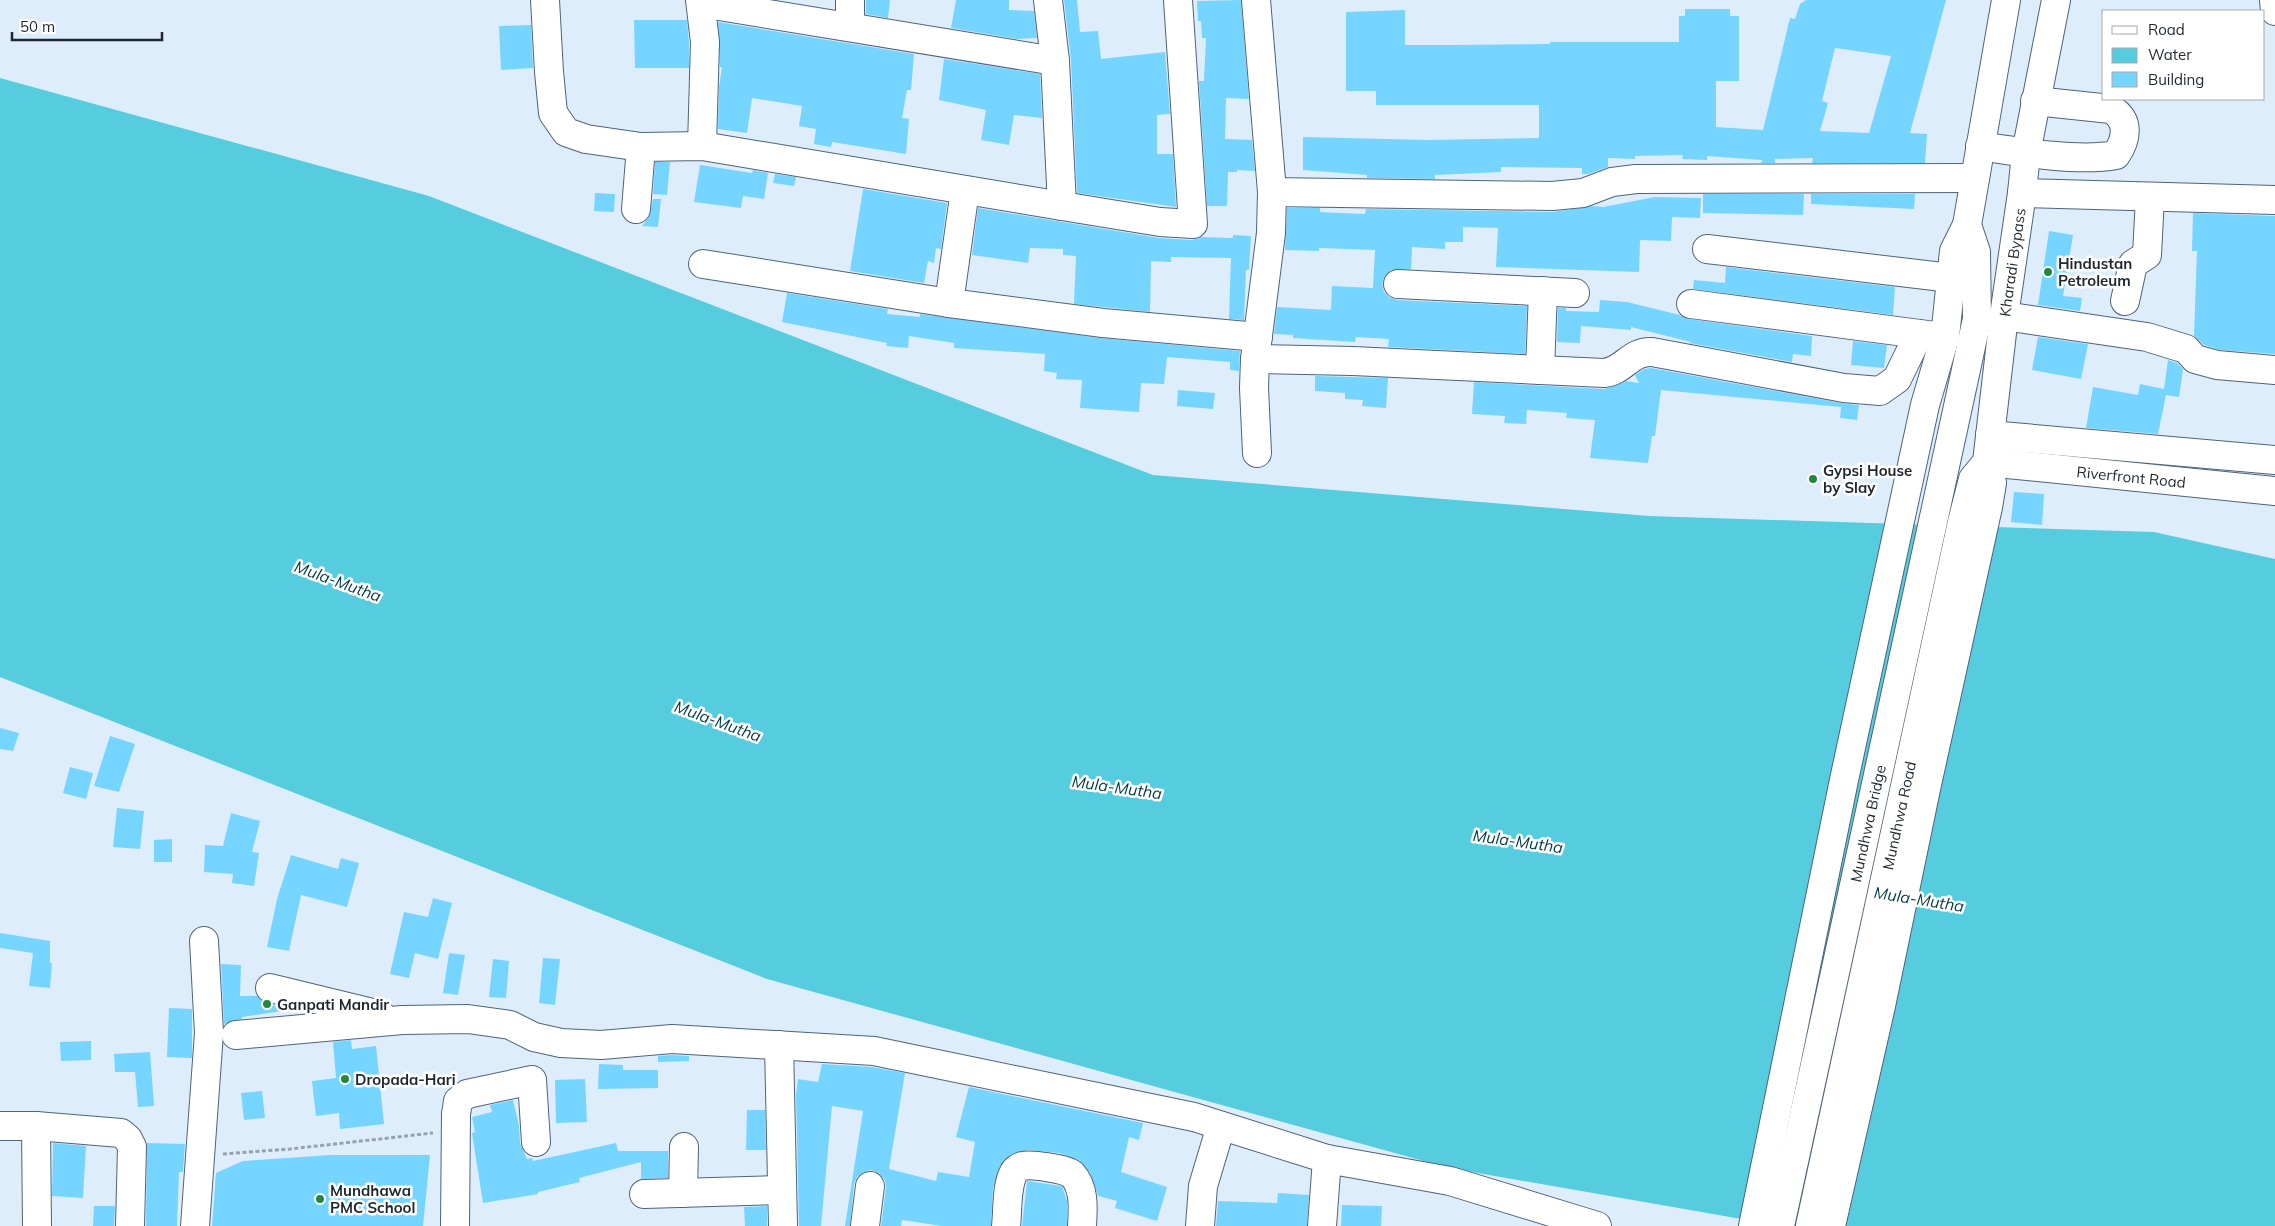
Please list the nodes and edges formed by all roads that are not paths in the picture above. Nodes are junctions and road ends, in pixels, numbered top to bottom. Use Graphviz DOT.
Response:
graph roads {
  1 [pos="546,0"];
  2 [pos="1048,0"];
  3 [pos="1178,0"];
  4 [pos="1256,0"];
  5 [pos="2006,0"];
  6 [pos="2056,0"];
  7 [pos="2274,0"];
  8 [pos="701,2"];
  9 [pos="2275,11"];
  10 [pos="850,13"];
  11 [pos="1055,61"];
  12 [pos="2035,101"];
  13 [pos="702,146"];
  14 [pos="1980,146"];
  15 [pos="641,147"];
  16 [pos="2026,152"];
  17 [pos="1975,178"];
  18 [pos="966,190"];
  19 [pos="1272,192"];
  20 [pos="2022,193"];
  21 [pos="2150,197"];
  22 [pos="2275,200"];
  23 [pos="1062,206"];
  24 [pos="636,209"];
  25 [pos="1967,225"];
  26 [pos="1707,249"];
  27 [pos="703,264"];
  28 [pos="1951,278"];
  29 [pos="1398,284"];
  30 [pos="1543,291"];
  31 [pos="1575,293"];
  32 [pos="2125,301"];
  33 [pos="949,303"];
  34 [pos="1691,304"];
  35 [pos="2004,316"];
  36 [pos="1932,336"];
  37 [pos="1256,348"];
  38 [pos="1540,370"];
  39 [pos="2275,370"];
  40 [pos="1955,420"];
  41 [pos="1990,435"];
  42 [pos="1257,453"];
  43 [pos="2275,460"];
  44 [pos="1987,462"];
  45 [pos="2275,491"];
  46 [pos="1973,522"];
  47 [pos="204,941"];
  48 [pos="270,988"];
  49 [pos="402,1020"];
  50 [pos="236,1036"];
  51 [pos="534,1037"];
  52 [pos="779,1045"];
  53 [pos="532,1080"];
  54 [pos="0,1126"];
  55 [pos="36,1126"];
  56 [pos="1221,1126"];
  57 [pos="536,1142"];
  58 [pos="684,1147"];
  59 [pos="1327,1159"];
  60 [pos="870,1186"];
  61 [pos="782,1190"];
  62 [pos="683,1193"];
  63 [pos="644,1194"];
  64 [pos="37,1226"];
  65 [pos="130,1226"];
  66 [pos="195,1226"];
  67 [pos="455,1226"];
  68 [pos="783,1226"];
  69 [pos="865,1226"];
  70 [pos="1006,1226"];
  71 [pos="1082,1226"];
  72 [pos="1200,1226"];
  73 [pos="1322,1226"];
  74 [pos="1597,1226"];
  75 [pos="1753,1226"];
  76 [pos="1780,1226"];
  77 [pos="1810,1226"];
  78 [pos="1831,1226"];
  1 -- 15 [label="main road"];
  2 -- 11 [label="main road"];
  3 -- 23 [label="main road"];
  4 -- 19 [label="main road"];
  5 -- 14 [label="main road, Kharadi Bypass"];
  6 -- 12 [label="main road, Kharadi Bypass"];
  7 -- 9 [label="main road"];
  8 -- 10 [label="main road"];
  8 -- 13 [label="main road"];
  10 -- 11 [label="main road"];
  11 -- 23 [label="main road"];
  12 -- 16 [label="main road, Kharadi Bypass"];
  12 -- 16 [label="main road"];
  13 -- 15 [label="main road"];
  13 -- 18 [label="main road"];
  14 -- 16 [label="main road"];
  14 -- 17 [label="main road, Kharadi Bypass"];
  15 -- 24 [label="main road"];
  16 -- 20 [label="main road, Kharadi Bypass"];
  17 -- 19 [label="main road"];
  17 -- 25 [label="main road, Kharadi Bypass"];
  18 -- 23 [label="main road"];
  18 -- 33 [label="main road"];
  19 -- 37 [label="main road"];
  20 -- 21 [label="main road"];
  20 -- 35 [label="main road, Kharadi Bypass"];
  21 -- 22 [label="main road"];
  21 -- 32 [label="main road"];
  25 -- 28 [label="main road"];
  25 -- 40 [label="main road, Kharadi Bypass"];
  26 -- 28 [label="main road"];
  27 -- 33 [label="main road"];
  28 -- 36 [label="main road"];
  29 -- 30 [label="main road"];
  30 -- 31 [label="main road"];
  30 -- 38 [label="main road"];
  33 -- 37 [label="main road"];
  34 -- 36 [label="main road"];
  35 -- 39 [label="main road"];
  35 -- 41 [label="main road, Kharadi Bypass"];
  36 -- 38 [label="main road"];
  36 -- 75 [label="main road"];
  37 -- 38 [label="main road"];
  37 -- 42 [label="main road"];
  40 -- 76 [label="main road, Mundhwa Bridge"];
  41 -- 43 [label="main road, Riverfront Road"];
  41 -- 44 [label="main road, Kharadi Bypass"];
  44 -- 45 [label="main road, Riverfront Road"];
  44 -- 46 [label="main road, Kharadi Bypass"];
  46 -- 77 [label="main road, Mundhwa Road"];
  46 -- 78 [label="main road"];
  47 -- 66 [label="main road"];
  48 -- 49 [label="main road"];
  49 -- 50 [label="main road"];
  49 -- 51 [label="main road"];
  51 -- 52 [label="main road"];
  51 -- 53 [label="main road"];
  52 -- 56 [label="main road"];
  52 -- 61 [label="main road"];
  53 -- 57 [label="main road"];
  53 -- 67 [label="main road"];
  54 -- 55 [label="main road"];
  55 -- 64 [label="main road"];
  55 -- 65 [label="main road"];
  56 -- 59 [label="main road"];
  56 -- 72 [label="main road"];
  58 -- 62 [label="main road"];
  59 -- 73 [label="main road"];
  59 -- 74 [label="main road"];
  60 -- 69 [label="main road"];
  61 -- 62 [label="main road"];
  61 -- 68 [label="main road"];
  62 -- 63 [label="main road"];
  70 -- 71 [label="main road"];
}
